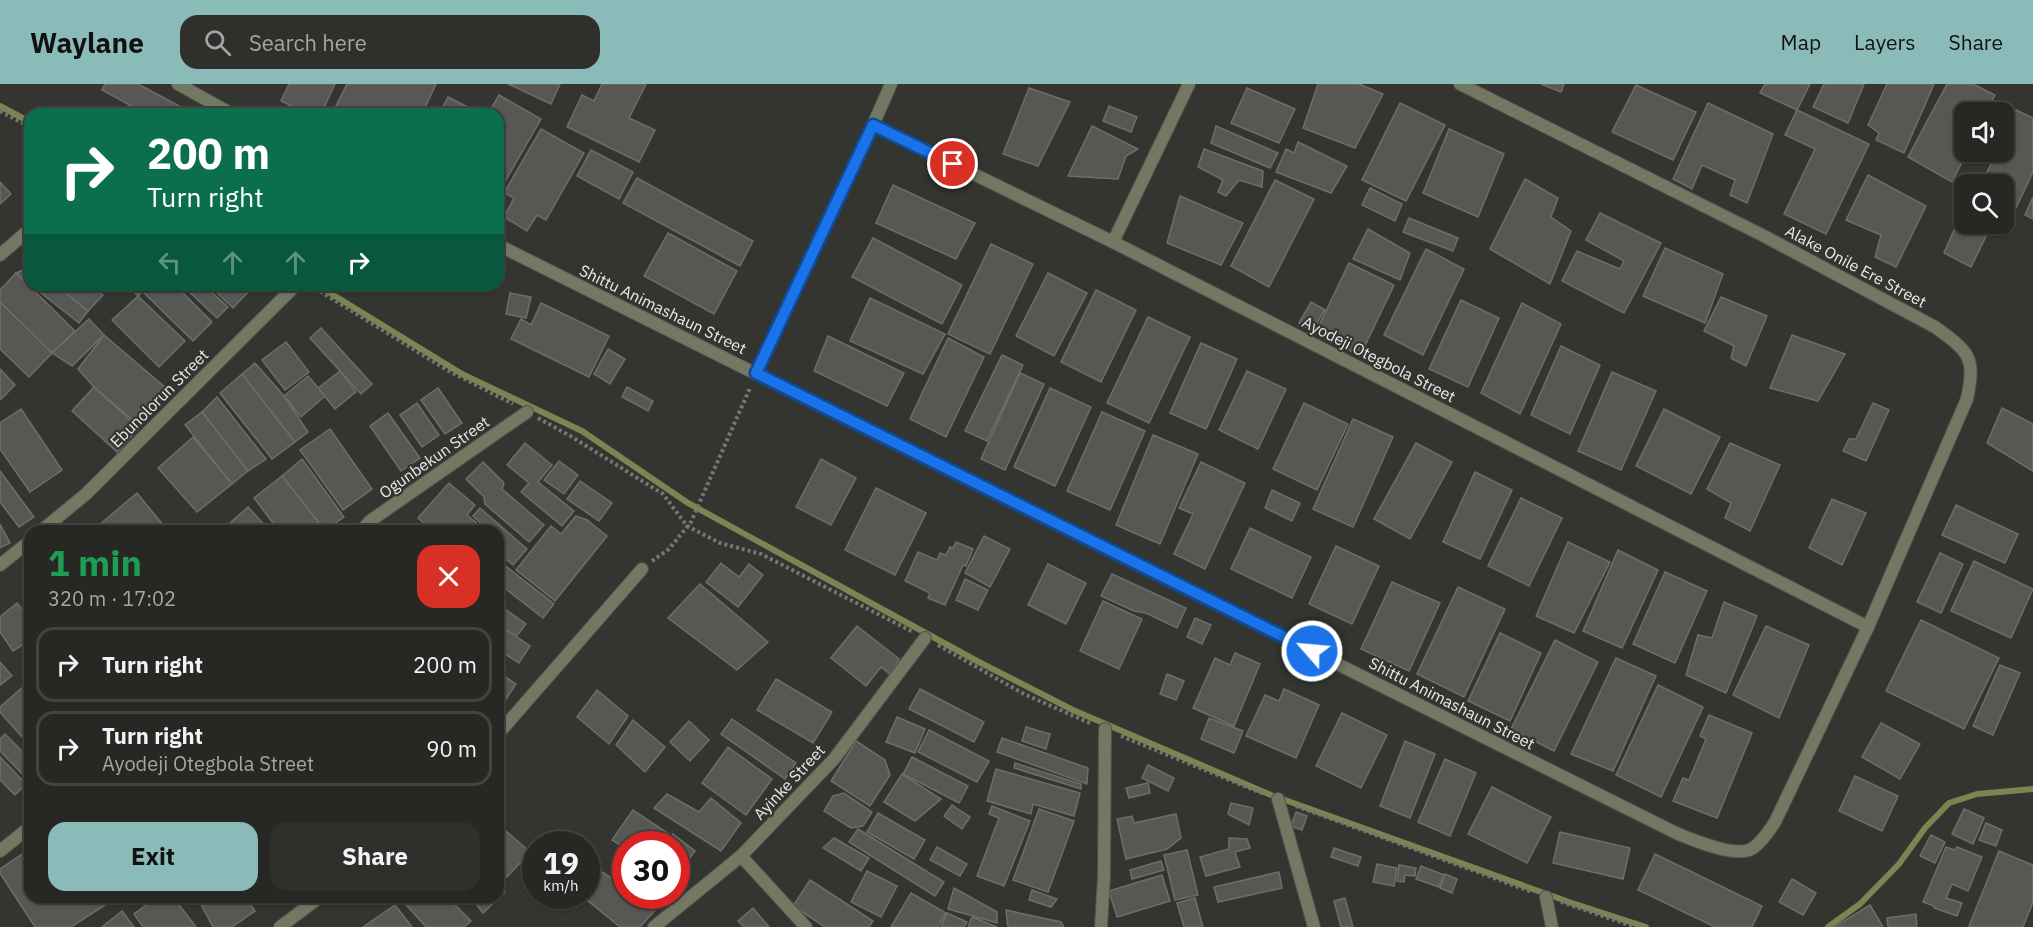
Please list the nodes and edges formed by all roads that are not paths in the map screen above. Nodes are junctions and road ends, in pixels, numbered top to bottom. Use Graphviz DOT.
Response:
graph roads {
  1 [pos="178,84"];
  2 [pos="891,84"];
  3 [pos="1189,84"];
  4 [pos="1460,84"];
  5 [pos="221,108"];
  6 [pos="873,125"];
  7 [pos="24,234"];
  8 [pos="1113,242"];
  9 [pos="504,248"];
  10 [pos="0,255"];
  11 [pos="290,291"];
  12 [pos="756,373"];
  13 [pos="527,412"];
  14 [pos="49,525"];
  15 [pos="366,525"];
  16 [pos="24,546"];
  17 [pos="0,566"];
  18 [pos="642,569"];
  19 [pos="1868,627"];
  20 [pos="925,638"];
  21 [pos="504,727"];
  22 [pos="1105,729"];
  23 [pos="1278,799"];
  24 [pos="24,831"];
  25 [pos="0,851"];
  26 [pos="741,856"];
  27 [pos="1546,897"];
  28 [pos="312,903"];
  29 [pos="280,927"];
  30 [pos="654,927"];
  31 [pos="806,927"];
  32 [pos="1101,927"];
  33 [pos="1314,927"];
  34 [pos="1552,927"];
  1 -- 5 [label="street"];
  2 -- 6 [label="street"];
  3 -- 8 [label="street"];
  4 -- 19 [label="street, Alake Onile Ere Street"];
  6 -- 8 [label="street, Ayodeji Otegbola Street"];
  6 -- 12 [label="street"];
  7 -- 10 [label="street"];
  8 -- 19 [label="street, Ayodeji Otegbola Street"];
  9 -- 12 [label="street, Shittu Animashaun Street"];
  11 -- 14 [label="street, Ebunolorun Street"];
  12 -- 19 [label="street, Shittu Animashaun Street"];
  13 -- 15 [label="street, Ogunbekun Street"];
  16 -- 17 [label="street"];
  18 -- 21 [label="street"];
  20 -- 26 [label="street, Ayinke Street"];
  22 -- 32 [label="street"];
  23 -- 33 [label="street"];
  24 -- 25 [label="street"];
  26 -- 30 [label="street, Ayinke Street"];
  26 -- 31 [label="street"];
  27 -- 34 [label="street"];
  28 -- 29 [label="street"];
}
